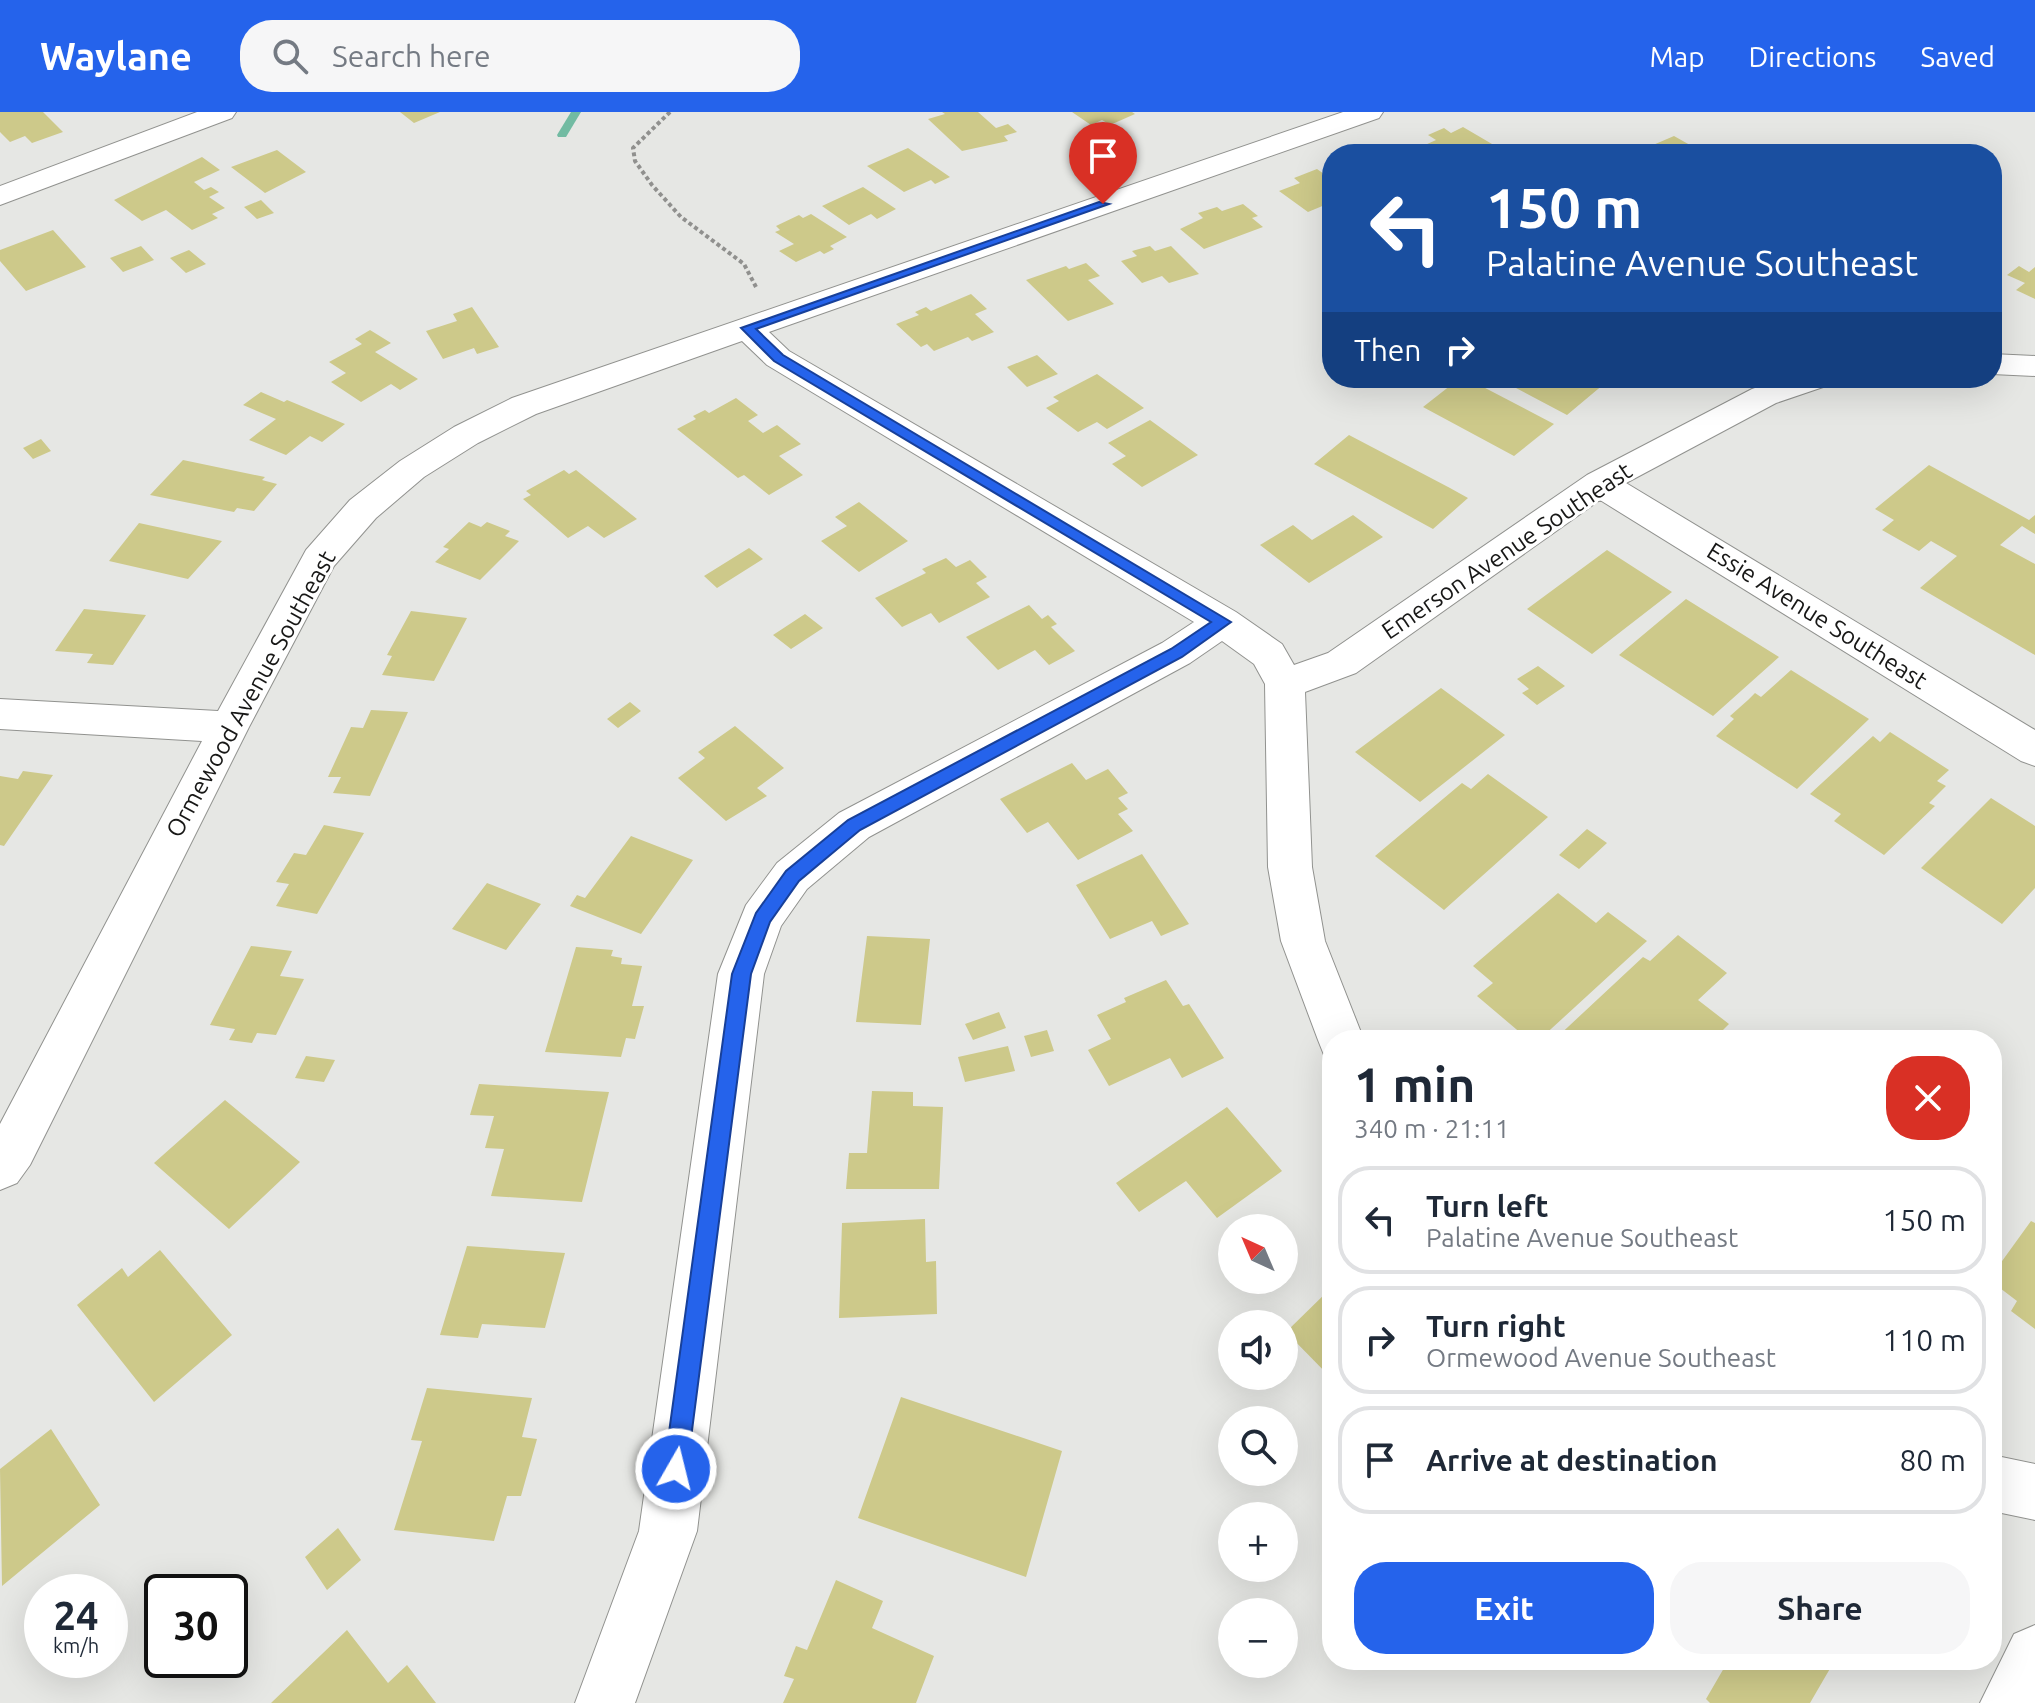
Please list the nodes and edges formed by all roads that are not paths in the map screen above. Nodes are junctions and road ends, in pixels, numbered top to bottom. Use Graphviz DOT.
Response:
graph roads {
  1 [pos="222,112"];
  2 [pos="1369,112"];
  3 [pos="0,166"];
  4 [pos="10,193"];
  5 [pos="753,310"];
  6 [pos="2002,364"];
  7 [pos="2035,366"];
  8 [pos="1788,388"];
  9 [pos="1599,483"];
  10 [pos="1223,622"];
  11 [pos="1285,684"];
  12 [pos="0,714"];
  13 [pos="229,727"];
  14 [pos="2035,750"];
  15 [pos="1337,1030"];
  16 [pos="0,1167"];
  17 [pos="2002,1485"];
  18 [pos="2035,1492"];
  19 [pos="2035,1655"];
  20 [pos="605,1703"];
  21 [pos="2010,1703"];
  1 -- 4 [label="street"];
  2 -- 5 [label="street, Ormewood Avenue Southeast"];
  3 -- 4 [label="street"];
  5 -- 10 [label="street"];
  5 -- 13 [label="street, Ormewood Avenue Southeast"];
  6 -- 7 [label="street"];
  8 -- 9 [label="street, Emerson Avenue Southeast"];
  9 -- 11 [label="street, Emerson Avenue Southeast"];
  9 -- 14 [label="street, Essie Avenue Southeast"];
  10 -- 11 [label="street"];
  10 -- 20 [label="street"];
  11 -- 15 [label="street"];
  12 -- 13 [label="street"];
  13 -- 16 [label="street, Ormewood Avenue Southeast"];
  17 -- 18 [label="street"];
  19 -- 21 [label="street"];
}
